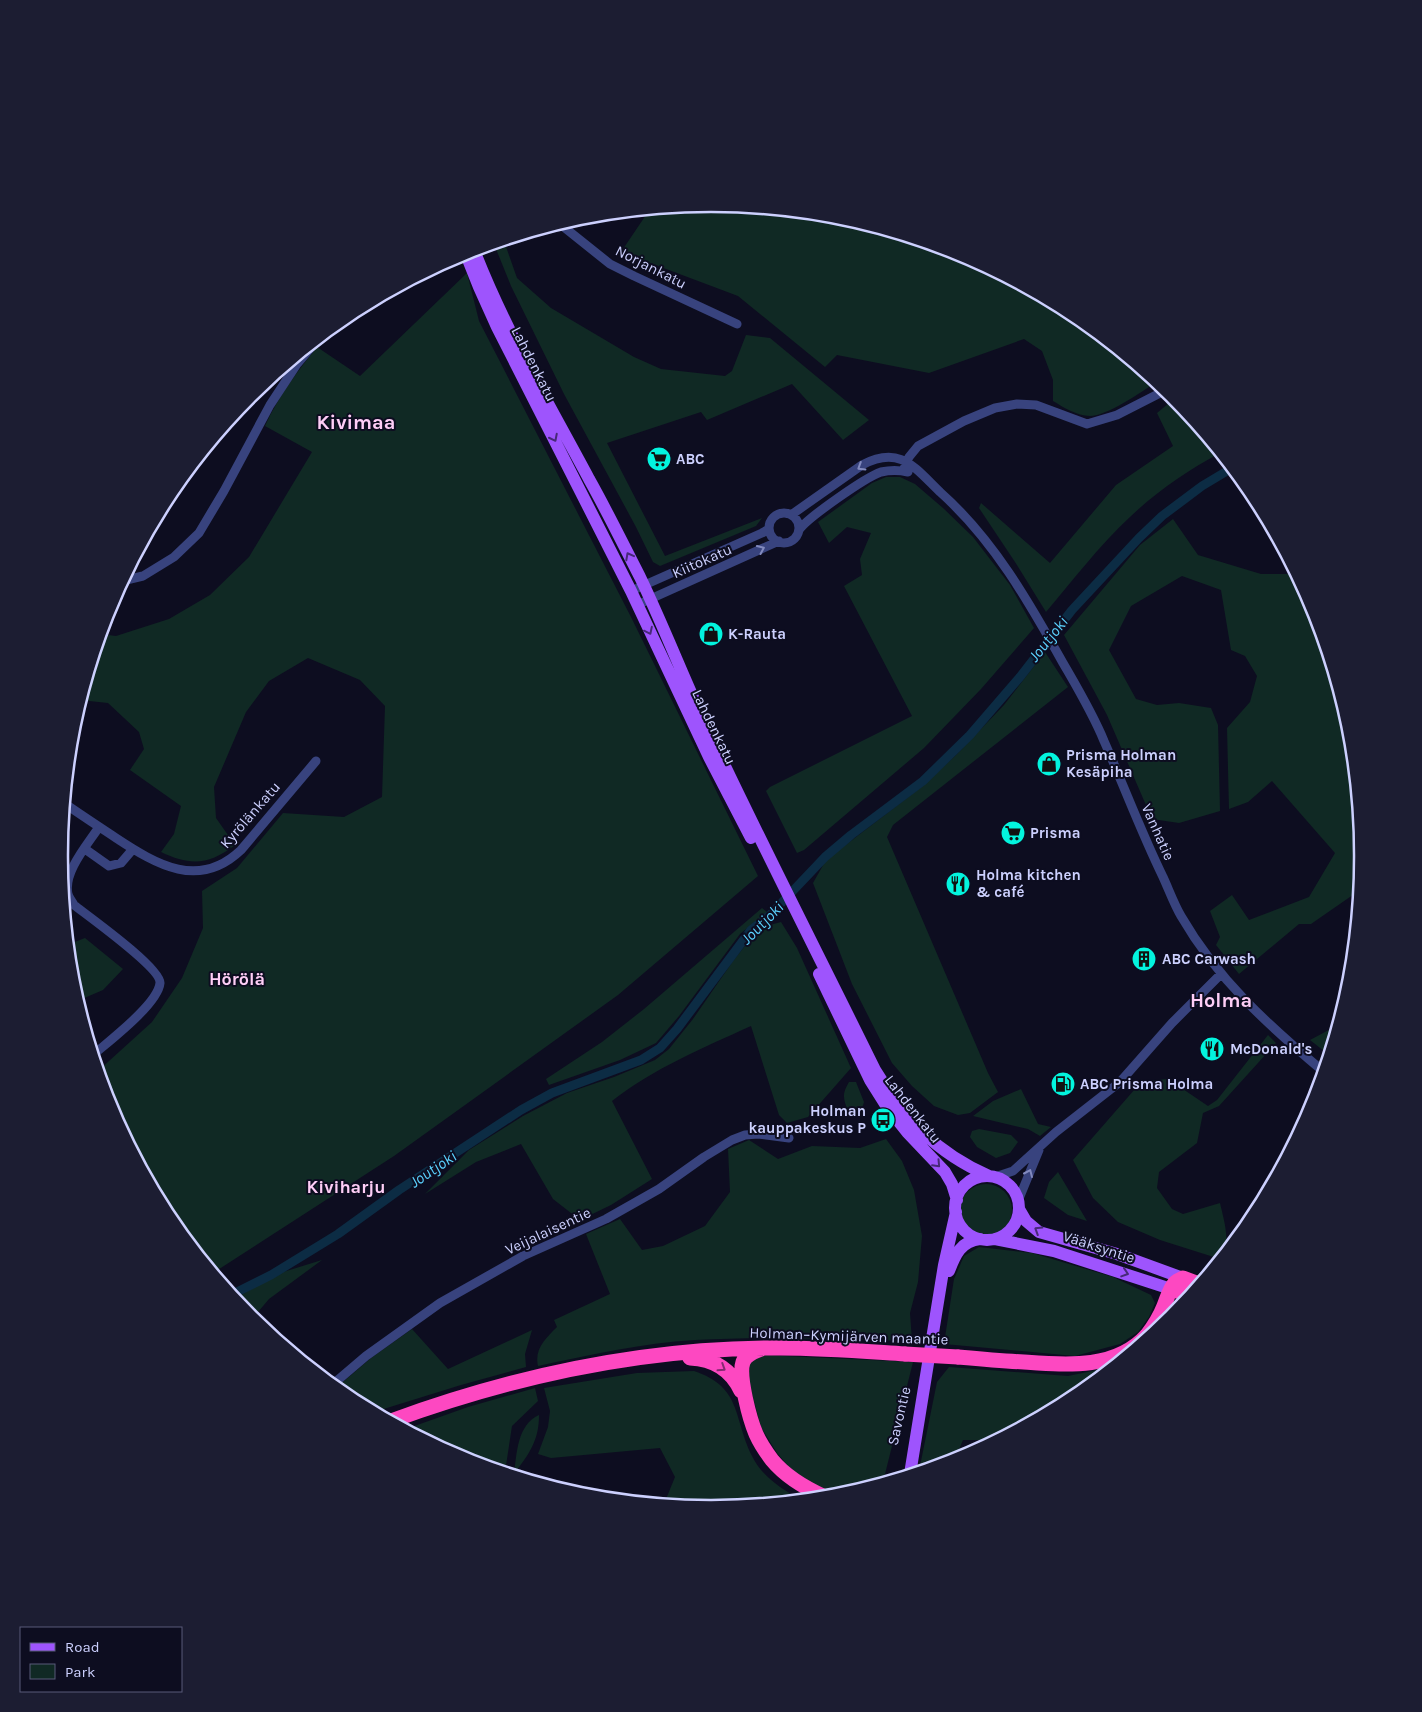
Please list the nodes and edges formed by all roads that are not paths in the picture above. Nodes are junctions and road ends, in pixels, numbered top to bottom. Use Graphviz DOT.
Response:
graph roads {
  1 [pos="566,229"];
  2 [pos="477,257"];
  3 [pos="469,260"];
  4 [pos="737,324"];
  5 [pos="301,360"];
  6 [pos="1158,394"];
  7 [pos="904,467"];
  8 [pos="791,515"];
  9 [pos="770,529"];
  10 [pos="799,530"];
  11 [pos="779,541"];
  12 [pos="130,579"];
  13 [pos="644,585"];
  14 [pos="631,591"];
  15 [pos="650,599"];
  16 [pos="637,605"];
  17 [pos="316,761"];
  18 [pos="70,807"];
  19 [pos="99,827"];
  20 [pos="85,849"];
  21 [pos="133,849"];
  22 [pos="773,872"];
  23 [pos="69,881"];
  24 [pos="69,897"];
  25 [pos="794,913"];
  26 [pos="1221,974"];
  27 [pos="98,1051"];
  28 [pos="1318,1067"];
  29 [pos="789,1138"];
  30 [pos="1041,1146"];
  31 [pos="992,1177"];
  32 [pos="1019,1205"];
  33 [pos="956,1206"];
  34 [pos="980,1239"];
  35 [pos="995,1239"];
  36 [pos="1183,1278"];
  37 [pos="1193,1282"];
  38 [pos="1171,1289"];
  39 [pos="1183,1293"];
  40 [pos="938,1304"];
  41 [pos="1157,1319"];
  42 [pos="767,1348"];
  43 [pos="1117,1355"];
  44 [pos="640,1358"];
  45 [pos="928,1363"];
  46 [pos="338,1380"];
  47 [pos="746,1401"];
  48 [pos="398,1418"];
  49 [pos="911,1467"];
  50 [pos="903,1470"];
  51 [pos="814,1491"];
  1 -- 4 [label="street, Norjankatu"];
  13 -- 2 [label="main road, Lahdenkatu, one-way"];
  3 -- 14 [label="main road, Lahdenkatu, one-way"];
  5 -- 12 [label="street"];
  6 -- 7 [label="street"];
  7 -- 8 [label="street, one-way"];
  7 -- 10 [label="street"];
  7 -- 26 [label="street, Vanhatie"];
  8 -- 9 [label="street"];
  8 -- 10 [label="street"];
  9 -- 11 [label="street"];
  9 -- 13 [label="street, Kiitokatu"];
  10 -- 11 [label="street"];
  15 -- 11 [label="street, Kiitokatu, one-way"];
  13 -- 14 [label="street, Kiitokatu"];
  13 -- 15 [label="main road, Lahdenkatu"];
  14 -- 16 [label="main road, Lahdenkatu"];
  15 -- 16 [label="street, Kiitokatu"];
  15 -- 22 [label="main road, Lahdenkatu"];
  16 -- 22 [label="main road, Lahdenkatu, one-way"];
  17 -- 21 [label="street, Kyrölänkatu"];
  18 -- 19 [label="street, Kyrölänkatu"];
  19 -- 20 [label="street"];
  19 -- 21 [label="street, Kyrölänkatu"];
  20 -- 21 [label="street"];
  20 -- 23 [label="street"];
  22 -- 25 [label="main road, Lahdenkatu"];
  24 -- 27 [label="street"];
  25 -- 31 [label="main road, Lahdenkatu"];
  25 -- 33 [label="main road, Lahdenkatu, one-way"];
  26 -- 28 [label="street, Vanhatie"];
  26 -- 30 [label="street"];
  29 -- 46 [label="street, Veijalaisentie"];
  30 -- 31 [label="street"];
  32 -- 30 [label="street, one-way"];
  31 -- 32 [label="main road"];
  31 -- 33 [label="main road"];
  32 -- 35 [label="main road"];
  36 -- 32 [label="main road, Vääksyntie, one-way"];
  33 -- 34 [label="main road"];
  33 -- 40 [label="main road, Savontie"];
  34 -- 35 [label="main road"];
  34 -- 40 [label="main road, Savontie"];
  35 -- 38 [label="main road, Vääksyntie, one-way"];
  36 -- 37 [label="highway, Vääksyntie"];
  36 -- 38 [label="highway, Holman–Kymijärven maantie"];
  38 -- 39 [label="highway, Vääksyntie"];
  38 -- 41 [label="highway, Holman–Kymijärven maantie"];
  40 -- 45 [label="main road, Savontie"];
  42 -- 43 [label="highway, Holman–Kymijärven maantie, bridge"];
  42 -- 44 [label="highway, Holman–Kymijärven maantie"];
  42 -- 47 [label="highway"];
  44 -- 47 [label="highway, one-way"];
  44 -- 48 [label="highway, Holman–Kymijärven maantie"];
  45 -- 49 [label="main road, Savontie"];
  45 -- 50 [label="main road, Savontie"];
  47 -- 51 [label="highway"];
}
